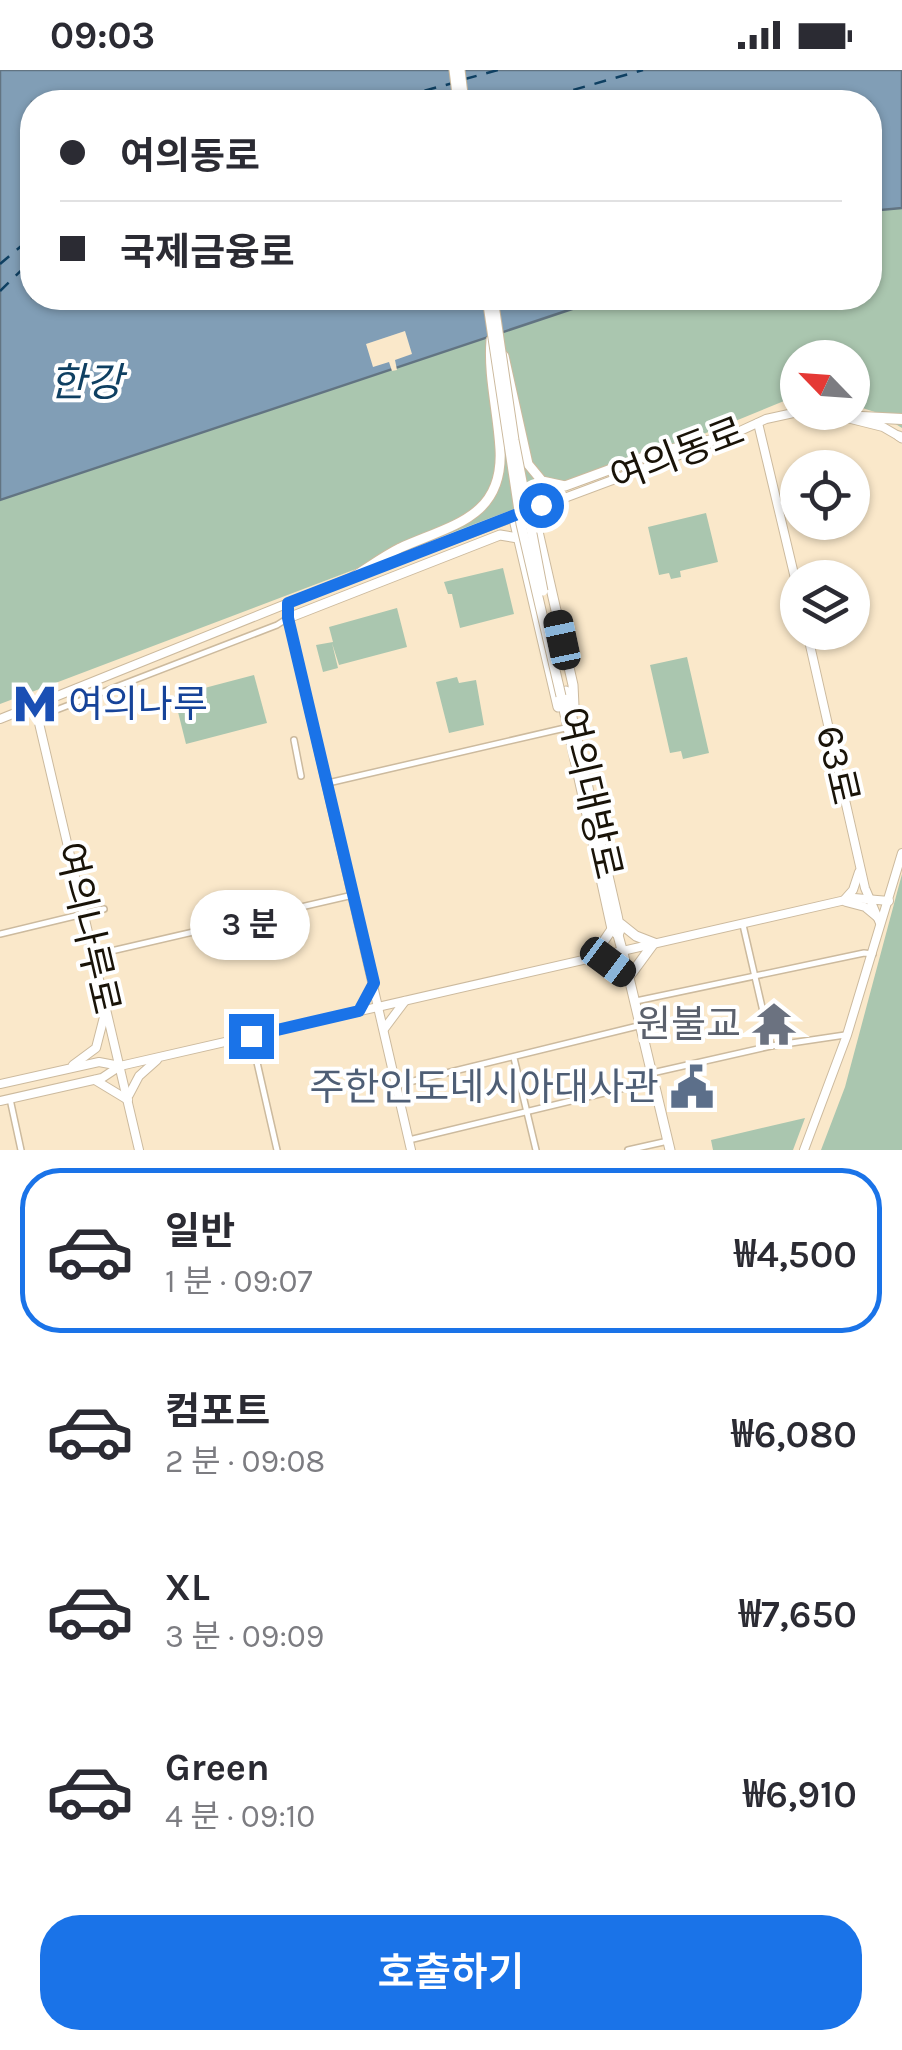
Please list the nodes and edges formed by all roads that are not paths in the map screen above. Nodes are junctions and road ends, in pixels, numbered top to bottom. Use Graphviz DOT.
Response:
graph roads {
  1 [pos="492,310"];
  2 [pos="496,340"];
  3 [pos="780,417"];
  4 [pos="870,418"];
  5 [pos="902,420"];
  6 [pos="758,423"];
  7 [pos="870,424"];
  8 [pos="882,427"];
  9 [pos="731,435"];
  10 [pos="901,438"];
  11 [pos="541,505"];
  12 [pos="526,510"];
  13 [pos="513,515"];
  14 [pos="537,527"];
  15 [pos="518,538"];
  16 [pos="791,560"];
  17 [pos="354,577"];
  18 [pos="288,603"];
  19 [pos="288,618"];
  20 [pos="811,650"];
  21 [pos="36,706"];
  22 [pos="38,717"];
  23 [pos="0,719"];
  24 [pos="571,732"];
  25 [pos="294,740"];
  26 [pos="301,776"];
  27 [pos="328,784"];
  28 [pos="902,853"];
  29 [pos="860,866"];
  30 [pos="353,895"];
  31 [pos="868,897"];
  32 [pos="889,901"];
  33 [pos="841,902"];
  34 [pos="104,909"];
  35 [pos="84,914"];
  36 [pos="743,924"];
  37 [pos="616,929"];
  38 [pos="880,930"];
  39 [pos="0,934"];
  40 [pos="654,943"];
  41 [pos="622,950"];
  42 [pos="872,954"];
  43 [pos="94,956"];
  44 [pos="592,957"];
  45 [pos="629,977"];
  46 [pos="754,978"];
  47 [pos="374,983"];
  48 [pos="406,1001"];
  49 [pos="636,1002"];
  50 [pos="379,1007"];
  51 [pos="107,1009"];
  52 [pos="359,1011"];
  53 [pos="641,1026"];
  54 [pos="384,1030"];
  55 [pos="846,1035"];
  56 [pos="251,1036"];
  57 [pos="771,1046"];
  58 [pos="160,1056"];
  59 [pos="514,1058"];
  60 [pos="120,1066"];
  61 [pos="68,1069"];
  62 [pos="653,1077"];
  63 [pos="95,1080"];
  64 [pos="0,1084"];
  65 [pos="397,1086"];
  66 [pos="5,1100"];
  67 [pos="128,1100"];
  68 [pos="528,1113"];
  69 [pos="409,1140"];
  70 [pos="669,1146"];
  71 [pos="21,1150"];
  72 [pos="140,1150"];
  73 [pos="277,1150"];
  74 [pos="411,1150"];
  75 [pos="536,1150"];
  76 [pos="628,1150"];
  77 [pos="804,1150"];
  1 -- 2 [label="main road, 여의대방로, bridge"];
  2 -- 9 [label="main road, bridge"];
  2 -- 17 [label="main road, bridge"];
  2 -- 24 [label="main road, 여의대방로, bridge"];
  3 -- 6 [label="street, 여의동로"];
  4 -- 5 [label="highway"];
  5 -- 8 [label="highway"];
  6 -- 9 [label="street, 여의동로"];
  6 -- 16 [label="street"];
  7 -- 8 [label="street"];
  8 -- 10 [label="street"];
  9 -- 11 [label="street, 여의동로"];
  11 -- 12 [label="street, 여의동로"];
  11 -- 14 [label="street"];
  12 -- 13 [label="street, 여의동로"];
  12 -- 14 [label="main road"];
  13 -- 15 [label="main road"];
  13 -- 17 [label="street, 여의동로"];
  14 -- 24 [label="main road"];
  15 -- 19 [label="main road"];
  15 -- 24 [label="main road"];
  17 -- 18 [label="street, 여의동로"];
  18 -- 19 [label="street"];
  18 -- 21 [label="street, 여의동로"];
  19 -- 22 [label="street"];
  19 -- 27 [label="street"];
  20 -- 29 [label="street, 63로"];
  21 -- 22 [label="street, 여의나루로"];
  21 -- 23 [label="street, 여의동로"];
  22 -- 35 [label="street, 여의나루로"];
  24 -- 27 [label="street"];
  24 -- 37 [label="main road, 여의대방로"];
  25 -- 26 [label="street"];
  27 -- 30 [label="street"];
  28 -- 32 [label="street"];
  29 -- 31 [label="street, 63로"];
  29 -- 33 [label="street"];
  30 -- 43 [label="street"];
  30 -- 47 [label="street"];
  31 -- 32 [label="street"];
  31 -- 33 [label="street"];
  31 -- 38 [label="street, 63로"];
  32 -- 38 [label="street"];
  33 -- 36 [label="street"];
  33 -- 38 [label="street"];
  34 -- 35 [label="street"];
  35 -- 39 [label="street"];
  35 -- 43 [label="street, 여의나루로"];
  36 -- 40 [label="street"];
  36 -- 46 [label="street"];
  37 -- 40 [label="main road"];
  37 -- 41 [label="main road, 여의대방로"];
  37 -- 44 [label="main road"];
  38 -- 42 [label="street"];
  40 -- 41 [label="street"];
  40 -- 45 [label="main road"];
  41 -- 44 [label="street"];
  41 -- 45 [label="main road, 여의대방로"];
  42 -- 46 [label="street"];
  42 -- 55 [label="street"];
  43 -- 51 [label="street, 여의나루로"];
  44 -- 45 [label="main road"];
  44 -- 48 [label="street"];
  45 -- 49 [label="main road, 여의대방로"];
  46 -- 49 [label="street"];
  46 -- 57 [label="street"];
  47 -- 50 [label="street"];
  47 -- 52 [label="street"];
  48 -- 50 [label="street"];
  48 -- 54 [label="street"];
  49 -- 53 [label="main road, 여의대방로"];
  50 -- 52 [label="street"];
  50 -- 54 [label="street"];
  51 -- 60 [label="street, 여의나루로"];
  51 -- 61 [label="street"];
  52 -- 56 [label="street"];
  53 -- 59 [label="street"];
  53 -- 62 [label="main road, 여의대방로"];
  54 -- 65 [label="street"];
  55 -- 57 [label="street"];
  55 -- 77 [label="street"];
  56 -- 58 [label="street"];
  56 -- 73 [label="street"];
  57 -- 62 [label="street"];
  58 -- 60 [label="street"];
  58 -- 67 [label="street"];
  59 -- 65 [label="street"];
  59 -- 68 [label="street"];
  60 -- 61 [label="street"];
  60 -- 63 [label="street"];
  60 -- 67 [label="street, 여의나루로"];
  61 -- 64 [label="street"];
  62 -- 68 [label="street"];
  62 -- 70 [label="main road, 여의대방로"];
  63 -- 66 [label="street"];
  63 -- 67 [label="street"];
  65 -- 69 [label="street"];
  66 -- 71 [label="street"];
  67 -- 72 [label="street, 여의나루로"];
  68 -- 69 [label="street"];
  68 -- 75 [label="street"];
  69 -- 74 [label="street"];
  70 -- 76 [label="street"];
}
